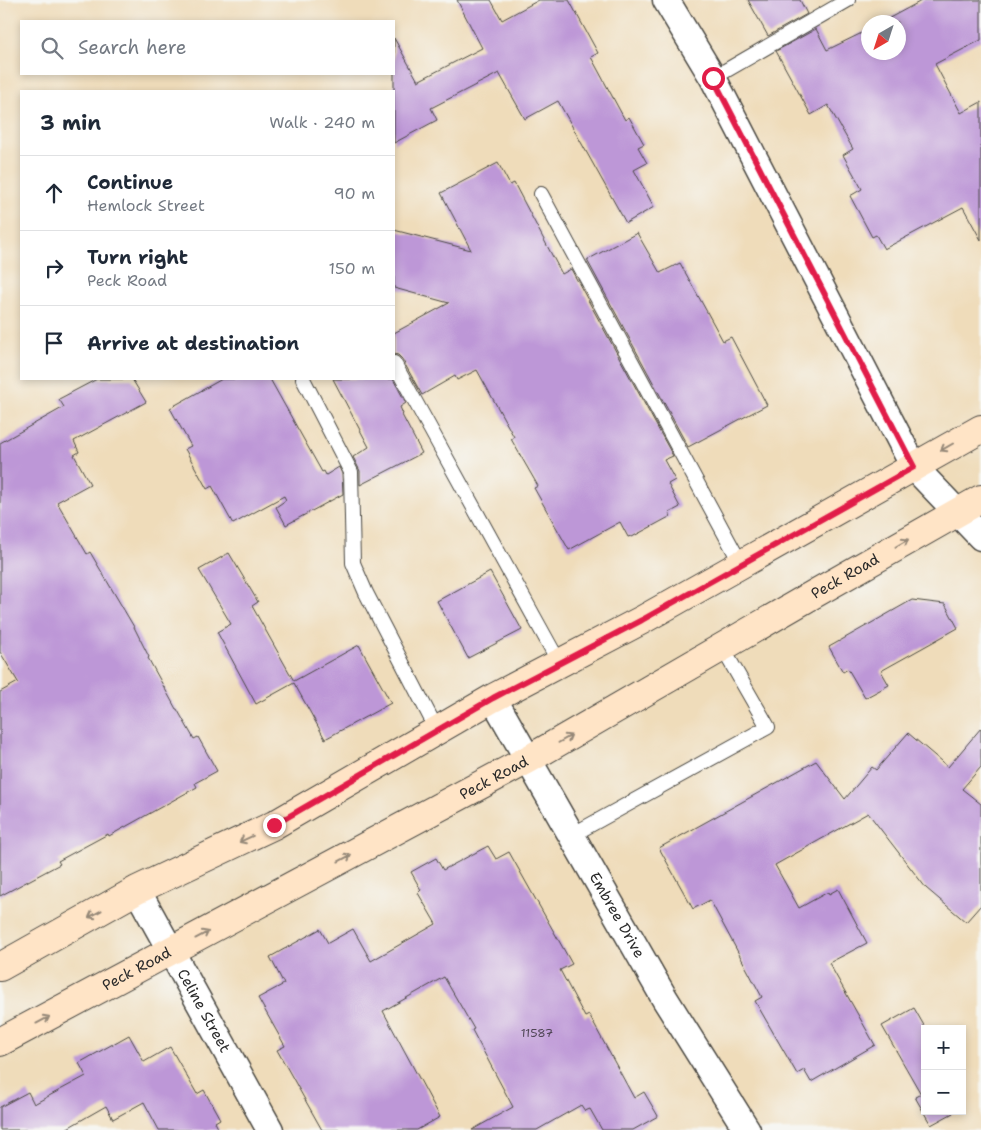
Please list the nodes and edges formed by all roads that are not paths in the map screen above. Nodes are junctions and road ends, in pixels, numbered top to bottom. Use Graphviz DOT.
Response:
graph roads {
  1 [pos="666,0"];
  2 [pos="848,0"];
  3 [pos="713,78"];
  4 [pos="541,194"];
  5 [pos="395,366"];
  6 [pos="304,380"];
  7 [pos="981,428"];
  8 [pos="914,467"];
  9 [pos="981,499"];
  10 [pos="957,512"];
  11 [pos="981,537"];
  12 [pos="741,564"];
  13 [pos="722,647"];
  14 [pos="560,664"];
  15 [pos="493,698"];
  16 [pos="437,730"];
  17 [pos="529,760"];
  18 [pos="572,835"];
  19 [pos="137,890"];
  20 [pos="171,952"];
  21 [pos="0,968"];
  22 [pos="0,1042"];
  23 [pos="270,1130"];
  24 [pos="747,1130"];
  1 -- 3 [label="street"];
  2 -- 3 [label="lane"];
  3 -- 8 [label="street"];
  4 -- 12 [label="lane"];
  5 -- 14 [label="lane"];
  6 -- 16 [label="lane"];
  7 -- 8 [label="main road, one-way"];
  8 -- 10 [label="street"];
  8 -- 12 [label="main road"];
  9 -- 10 [label="main road, Peck Road"];
  10 -- 11 [label="street"];
  13 -- 10 [label="main road, Peck Road, one-way"];
  12 -- 14 [label="main road"];
  17 -- 13 [label="main road, Peck Road, one-way"];
  13 -- 18 [label="lane"];
  14 -- 15 [label="main road"];
  15 -- 16 [label="main road"];
  15 -- 17 [label="street, Embree Drive"];
  16 -- 19 [label="main road, one-way"];
  17 -- 18 [label="street, Embree Drive"];
  20 -- 17 [label="main road, Peck Road, one-way"];
  18 -- 24 [label="street, Embree Drive"];
  19 -- 20 [label="street, Celine Street"];
  19 -- 21 [label="main road, one-way"];
  22 -- 20 [label="main road, Peck Road, one-way"];
  20 -- 23 [label="street, Celine Street"];
}
